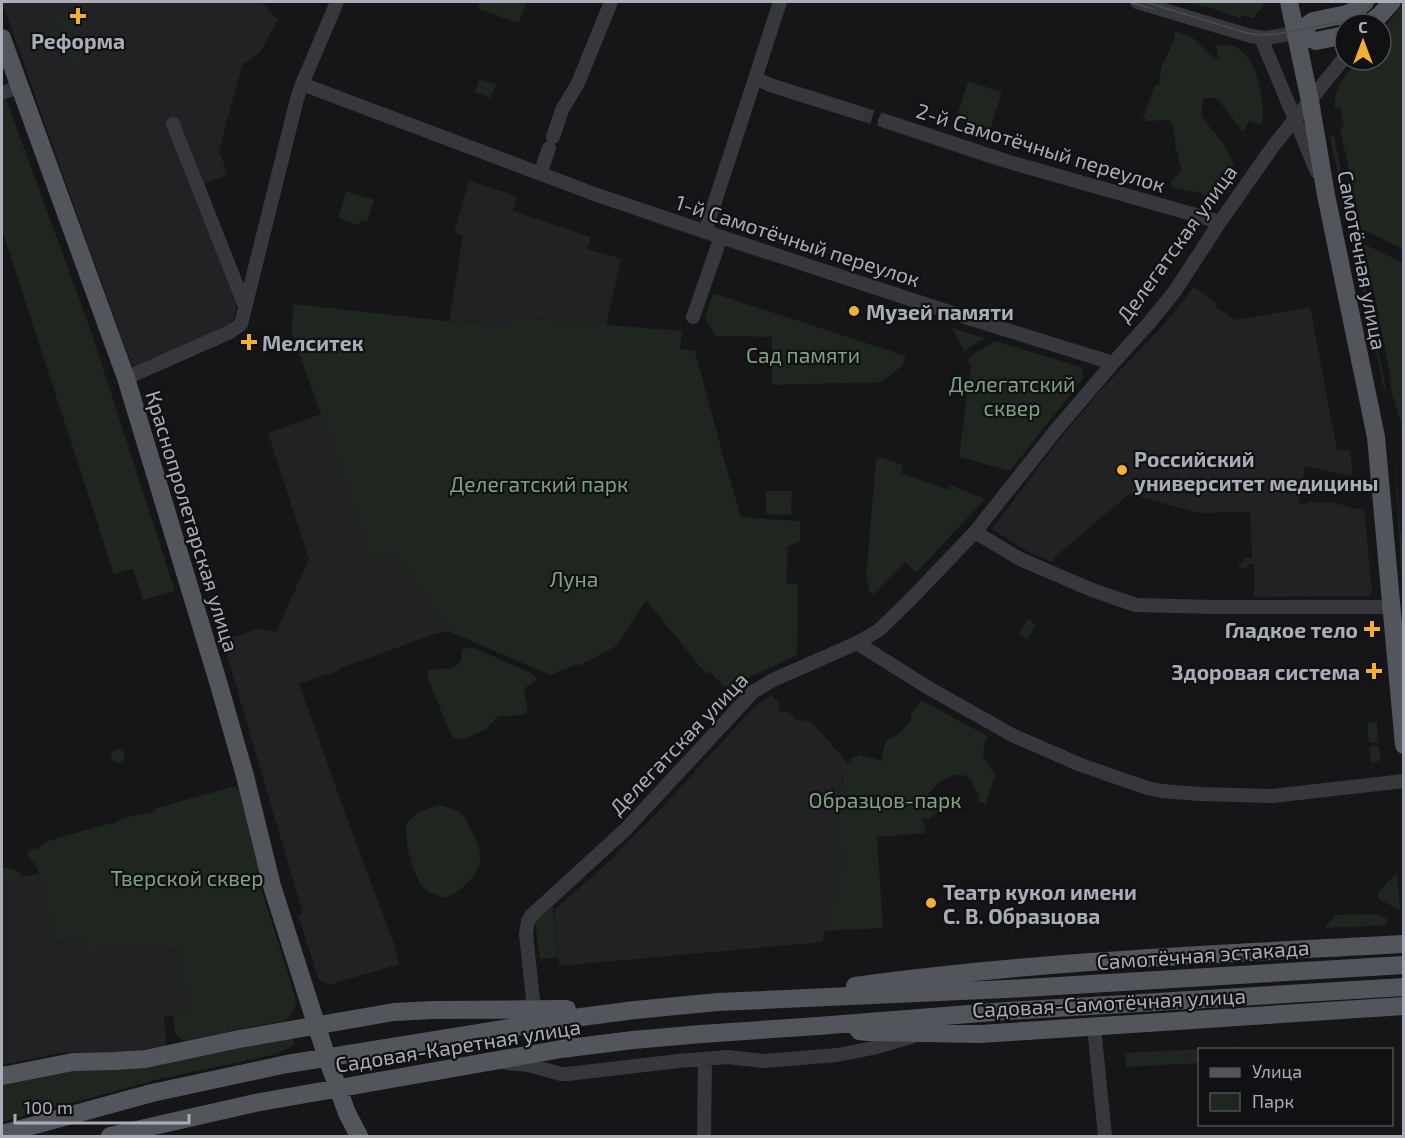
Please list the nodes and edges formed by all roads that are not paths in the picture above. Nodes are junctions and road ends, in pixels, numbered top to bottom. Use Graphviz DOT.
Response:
graph roads {
  1 [pos="337,2"];
  2 [pos="611,2"];
  3 [pos="780,2"];
  4 [pos="1137,2"];
  5 [pos="1289,2"];
  6 [pos="1365,2"];
  7 [pos="1296,33"];
  8 [pos="1333,37"];
  9 [pos="2,38"];
  10 [pos="1261,38"];
  11 [pos="1333,72"];
  12 [pos="756,78"];
  13 [pos="308,86"];
  14 [pos="10,90"];
  15 [pos="1310,101"];
  16 [pos="859,113"];
  17 [pos="1295,118"];
  18 [pos="885,122"];
  19 [pos="173,124"];
  20 [pos="540,174"];
  21 [pos="1326,195"];
  22 [pos="1220,222"];
  23 [pos="705,232"];
  24 [pos="721,237"];
  25 [pos="245,306"];
  26 [pos="693,317"];
  27 [pos="1113,363"];
  28 [pos="126,378"];
  29 [pos="975,532"];
  30 [pos="1392,607"];
  31 [pos="857,643"];
  32 [pos="1404,745"];
  33 [pos="1404,780"];
  34 [pos="1404,944"];
  35 [pos="1332,947"];
  36 [pos="1404,965"];
  37 [pos="1404,987"];
  38 [pos="815,997"];
  39 [pos="1404,1006"];
  40 [pos="534,1009"];
  41 [pos="635,1010"];
  42 [pos="1333,1011"];
  43 [pos="316,1025"];
  44 [pos="818,1026"];
  45 [pos="1094,1027"];
  46 [pos="932,1034"];
  47 [pos="327,1058"];
  48 [pos="705,1059"];
  49 [pos="492,1061"];
  50 [pos="2,1076"];
  51 [pos="338,1088"];
  52 [pos="2,1134"];
  53 [pos="110,1137"];
  54 [pos="359,1137"];
  55 [pos="704,1137"];
  56 [pos="1105,1137"];
  1 -- 13 [label="street"];
  2 -- 20 [label="street"];
  3 -- 12 [label="street"];
  4 -- 10 [label="street"];
  5 -- 7 [label="main road, Самотёчная улица"];
  6 -- 7 [label="main road"];
  7 -- 8 [label="main road"];
  7 -- 10 [label="street"];
  7 -- 15 [label="main road, Самотёчная улица"];
  9 -- 14 [label="main road, Краснопролетарская улица"];
  10 -- 17 [label="street"];
  11 -- 15 [label="street, Делегатская улица"];
  12 -- 16 [label="street"];
  12 -- 23 [label="street"];
  13 -- 20 [label="street, 1-й Самотёчный переулок"];
  13 -- 25 [label="street"];
  14 -- 28 [label="main road, Краснопролетарская улица"];
  15 -- 17 [label="street, Делегатская улица"];
  15 -- 21 [label="main road, Самотёчная улица"];
  17 -- 21 [label="street"];
  17 -- 22 [label="street, Делегатская улица"];
  18 -- 22 [label="street, 2-й Самотёчный переулок"];
  19 -- 25 [label="street"];
  20 -- 23 [label="street, 1-й Самотёчный переулок"];
  21 -- 30 [label="main road, Самотёчная улица"];
  22 -- 27 [label="street, Делегатская улица"];
  23 -- 24 [label="street, 1-й Самотёчный переулок"];
  24 -- 26 [label="street"];
  24 -- 27 [label="street, 1-й Самотёчный переулок"];
  25 -- 28 [label="street"];
  27 -- 29 [label="street, Делегатская улица"];
  28 -- 43 [label="main road, Краснопролетарская улица"];
  29 -- 30 [label="street"];
  29 -- 31 [label="street, Делегатская улица"];
  30 -- 32 [label="main road, Самотёчная улица"];
  31 -- 33 [label="street"];
  31 -- 40 [label="street, Делегатская улица"];
  34 -- 35 [label="main road, Садовая-Самотёчная улица"];
  35 -- 38 [label="main road, Садовая-Самотёчная улица"];
  35 -- 42 [label="main road"];
  36 -- 38 [label="main road, Самотёчная эстакада, bridge"];
  37 -- 44 [label="main road, Самотёчная эстакада, bridge"];
  38 -- 41 [label="main road, Садовая-Каретная улица"];
  39 -- 42 [label="main road, Садовая-Самотёчная улица"];
  40 -- 41 [label="main road, Садовая-Каретная улица"];
  40 -- 43 [label="main road, Садовая-Каретная улица"];
  41 -- 47 [label="main road, Садовая-Каретная улица"];
  42 -- 45 [label="main road, Садовая-Самотёчная улица"];
  43 -- 47 [label="main road, Краснопролетарская улица"];
  43 -- 50 [label="main road, Садовая-Каретная улица"];
  44 -- 46 [label="main road, Садовая-Самотёчная улица"];
  44 -- 49 [label="main road, Садовая-Каретная улица"];
  45 -- 46 [label="main road, Садовая-Самотёчная улица"];
  45 -- 56 [label="street"];
  46 -- 48 [label="street"];
  47 -- 51 [label="main road, Краснопролетарская улица"];
  47 -- 52 [label="main road, Садовая-Каретная улица"];
  48 -- 49 [label="street"];
  48 -- 55 [label="street"];
  49 -- 51 [label="main road, Садовая-Каретная улица"];
  51 -- 53 [label="main road, Садовая-Каретная улица"];
  51 -- 54 [label="main road, Краснопролетарская улица"];
}
